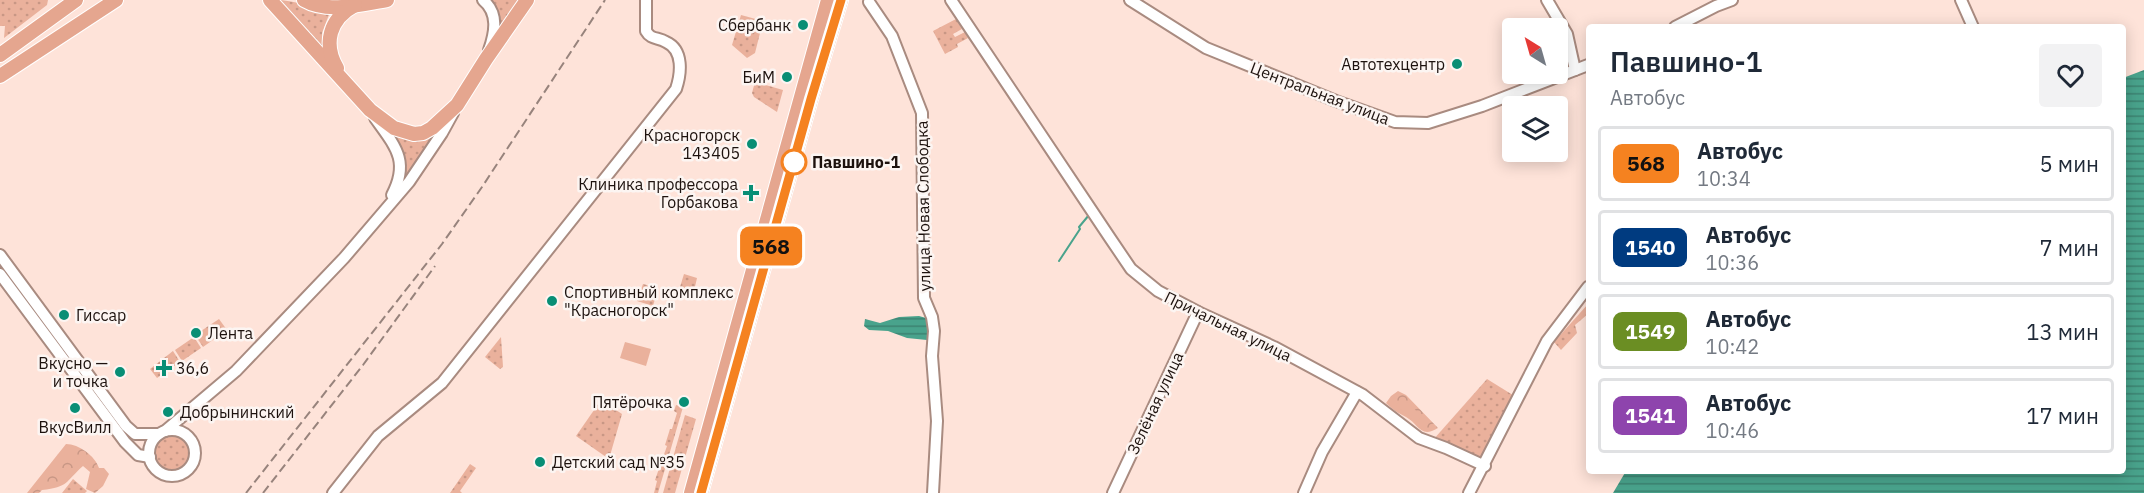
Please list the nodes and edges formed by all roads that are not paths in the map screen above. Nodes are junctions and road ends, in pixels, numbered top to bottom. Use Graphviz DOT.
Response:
graph roads {
  1 [pos="116,0"];
  2 [pos="270,0"];
  3 [pos="304,0"];
  4 [pos="387,0"];
  5 [pos="483,0"];
  6 [pos="527,0"];
  7 [pos="828,0"];
  8 [pos="841,0"];
  9 [pos="951,0"];
  10 [pos="1130,0"];
  11 [pos="1546,0"];
  12 [pos="1732,0"];
  13 [pos="1961,0"];
  14 [pos="646,1"];
  15 [pos="67,2"];
  16 [pos="869,2"];
  17 [pos="355,5"];
  18 [pos="1681,24"];
  19 [pos="1972,24"];
  20 [pos="0,55"];
  21 [pos="486,59"];
  22 [pos="1586,66"];
  23 [pos="1575,70"];
  24 [pos="0,76"];
  25 [pos="346,83"];
  26 [pos="457,105"];
  27 [pos="370,110"];
  28 [pos="385,208"];
  29 [pos="0,255"];
  30 [pos="0,274"];
  31 [pos="1586,290"];
  32 [pos="1198,312"];
  33 [pos="1357,392"];
  34 [pos="192,410"];
  35 [pos="162,433"];
  36 [pos="189,438"];
  37 [pos="150,457"];
  38 [pos="1485,466"];
  39 [pos="333,493"];
  40 [pos="691,493"];
  41 [pos="701,493"];
  42 [pos="933,493"];
  43 [pos="1113,493"];
  44 [pos="1304,493"];
  45 [pos="1469,493"];
  1 -- 24 [label="main road"];
  2 -- 25 [label="main road"];
  3 -- 17 [label="main road"];
  4 -- 17 [label="main road"];
  5 -- 21 [label="street"];
  6 -- 21 [label="main road"];
  7 -- 40 [label="main road"];
  8 -- 41 [label="main road"];
  9 -- 32 [label="street, Причальная улица"];
  10 -- 23 [label="street, Центральная улица"];
  11 -- 23 [label="street"];
  12 -- 18 [label="street"];
  13 -- 19 [label="street"];
  14 -- 39 [label="street"];
  15 -- 20 [label="main road"];
  16 -- 42 [label="street, улица Новая Слободка"];
  17 -- 25 [label="main road"];
  21 -- 26 [label="main road"];
  22 -- 23 [label="street, Центральная улица"];
  25 -- 27 [label="main road"];
  26 -- 27 [label="main road"];
  26 -- 28 [label="street"];
  27 -- 28 [label="street"];
  28 -- 34 [label="street"];
  29 -- 35 [label="street"];
  30 -- 37 [label="street"];
  31 -- 38 [label="street"];
  32 -- 33 [label="street, Причальная улица"];
  32 -- 43 [label="street, Зелёная улица"];
  33 -- 38 [label="street, Причальная улица"];
  33 -- 44 [label="street"];
  34 -- 35 [label="street"];
  34 -- 36 [label="street"];
  35 -- 36 [label="street"];
  35 -- 37 [label="street"];
  36 -- 37 [label="street"];
  38 -- 45 [label="street"];
}
